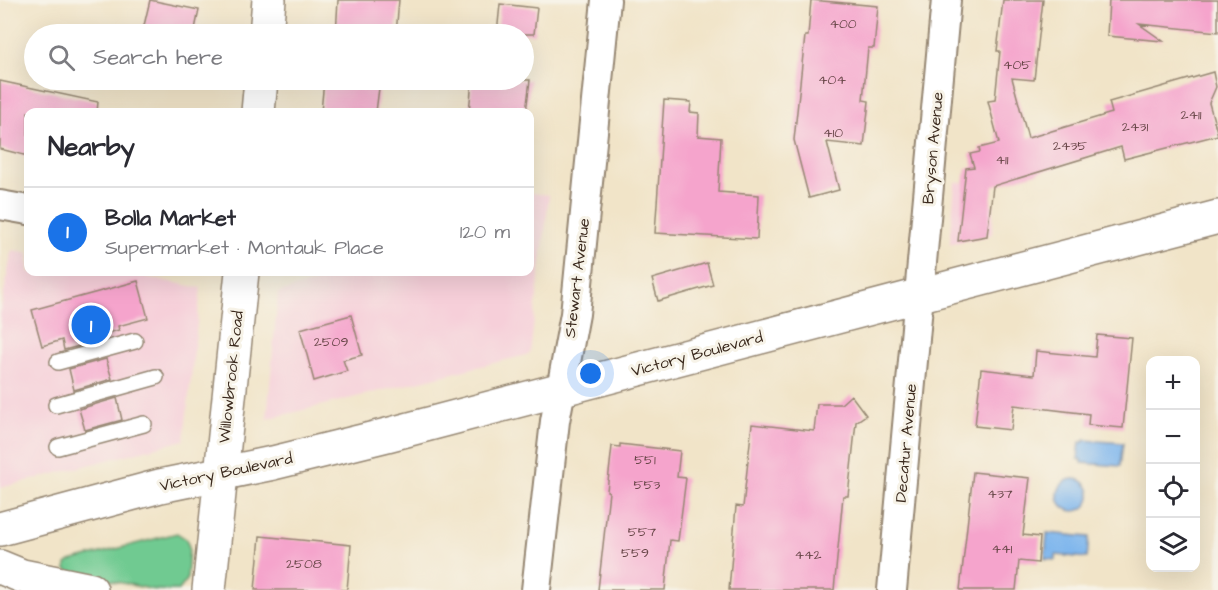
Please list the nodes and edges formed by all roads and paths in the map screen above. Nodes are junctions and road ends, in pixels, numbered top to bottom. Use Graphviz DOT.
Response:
graph roads {
  1 [pos="269,0"];
  2 [pos="606,0"];
  3 [pos="946,0"];
  4 [pos="267,24"];
  5 [pos="260,90"];
  6 [pos="258,108"];
  7 [pos="0,205"];
  8 [pos="24,209"];
  9 [pos="1218,217"];
  10 [pos="242,276"];
  11 [pos="920,296"];
  12 [pos="135,341"];
  13 [pos="58,362"];
  14 [pos="156,376"];
  15 [pos="561,390"];
  16 [pos="56,405"];
  17 [pos="144,424"];
  18 [pos="58,447"];
  19 [pos="220,474"];
  20 [pos="0,529"];
  21 [pos="0,567"];
  22 [pos="91,590"];
  23 [pos="209,590"];
  24 [pos="536,590"];
  25 [pos="892,590"];
  1 -- 4 [label="main road"];
  2 -- 15 [label="street, Stewart Avenue"];
  3 -- 11 [label="street, Bryson Avenue"];
  5 -- 6 [label="main road"];
  7 -- 8 [label="street"];
  9 -- 11 [label="main road, Victory Boulevard"];
  10 -- 19 [label="main road, Willowbrook Road"];
  11 -- 15 [label="main road, Victory Boulevard"];
  11 -- 25 [label="street, Decatur Avenue"];
  12 -- 13 [label="lane"];
  14 -- 16 [label="lane"];
  15 -- 19 [label="main road, Victory Boulevard"];
  15 -- 24 [label="street, Stewart Avenue"];
  17 -- 18 [label="lane"];
  19 -- 20 [label="main road, Victory Boulevard"];
  19 -- 23 [label="main road, Willowbrook Road"];
  21 -- 22 [label="main road"];
}
